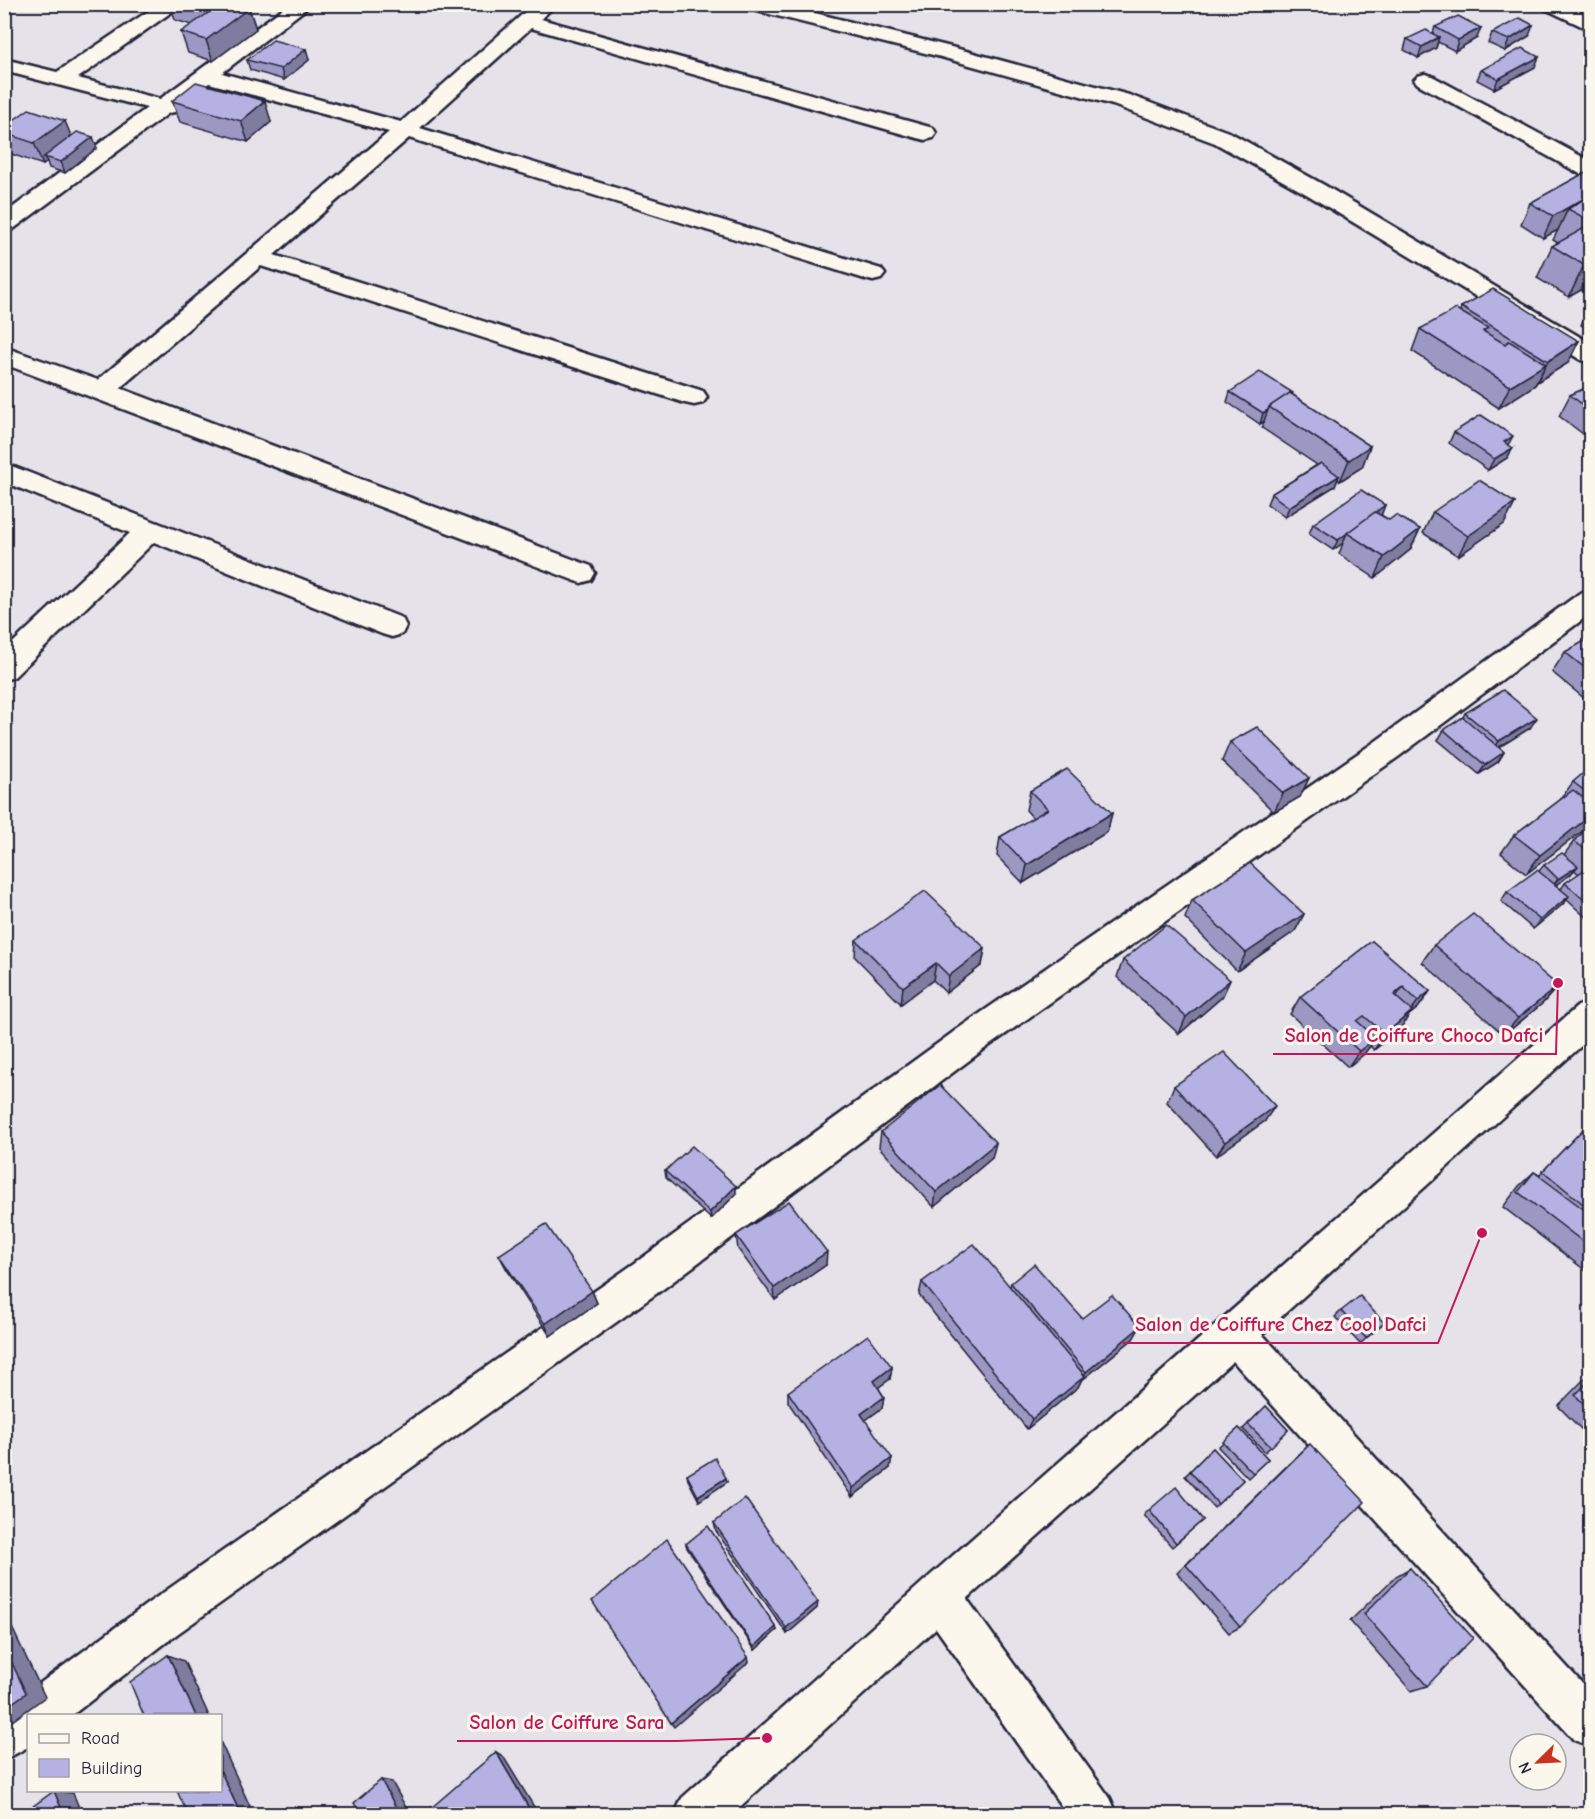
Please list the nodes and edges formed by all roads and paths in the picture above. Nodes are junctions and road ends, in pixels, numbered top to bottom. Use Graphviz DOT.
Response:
graph roads {
  1 [pos="173,4"];
  2 [pos="302,4"];
  3 [pos="546,4"];
  4 [pos="752,4"];
  5 [pos="1550,4"];
  6 [pos="779,8"];
  7 [pos="527,21"];
  8 [pos="1590,24"];
  9 [pos="4,65"];
  10 [pos="208,76"];
  11 [pos="60,80"];
  12 [pos="1425,80"];
  13 [pos="167,107"];
  14 [pos="405,130"];
  15 [pos="925,134"];
  16 [pos="1590,170"];
  17 [pos="4,225"];
  18 [pos="256,257"];
  19 [pos="873,274"];
  20 [pos="1590,354"];
  21 [pos="4,355"];
  22 [pos="102,390"];
  23 [pos="694,397"];
  24 [pos="4,472"];
  25 [pos="150,530"];
  26 [pos="581,573"];
  27 [pos="1590,600"];
  28 [pos="392,626"];
  29 [pos="4,669"];
  30 [pos="1588,1022"];
  31 [pos="1234,1333"];
  32 [pos="939,1596"];
  33 [pos="37,1714"];
  34 [pos="27,1721"];
  35 [pos="1590,1724"];
  36 [pos="4,1738"];
  37 [pos="698,1815"];
  38 [pos="1094,1815"];
  1 -- 11 [label="street"];
  2 -- 10 [label="street"];
  3 -- 7 [label="street"];
  4 -- 6 [label="street"];
  5 -- 8 [label="street"];
  6 -- 20 [label="street"];
  7 -- 14 [label="street"];
  7 -- 15 [label="street"];
  9 -- 11 [label="street"];
  10 -- 13 [label="street"];
  10 -- 14 [label="street"];
  11 -- 13 [label="street"];
  12 -- 16 [label="street"];
  13 -- 17 [label="street"];
  14 -- 18 [label="street"];
  14 -- 19 [label="street"];
  18 -- 22 [label="street"];
  18 -- 23 [label="street"];
  21 -- 22 [label="street"];
  22 -- 26 [label="street"];
  24 -- 25 [label="street"];
  25 -- 28 [label="street"];
  25 -- 29 [label="street"];
  27 -- 33 [label="street"];
  30 -- 31 [label="street"];
  31 -- 32 [label="street"];
  31 -- 35 [label="street"];
  32 -- 37 [label="street"];
  32 -- 38 [label="street"];
  34 -- 36 [label="street"];
}
